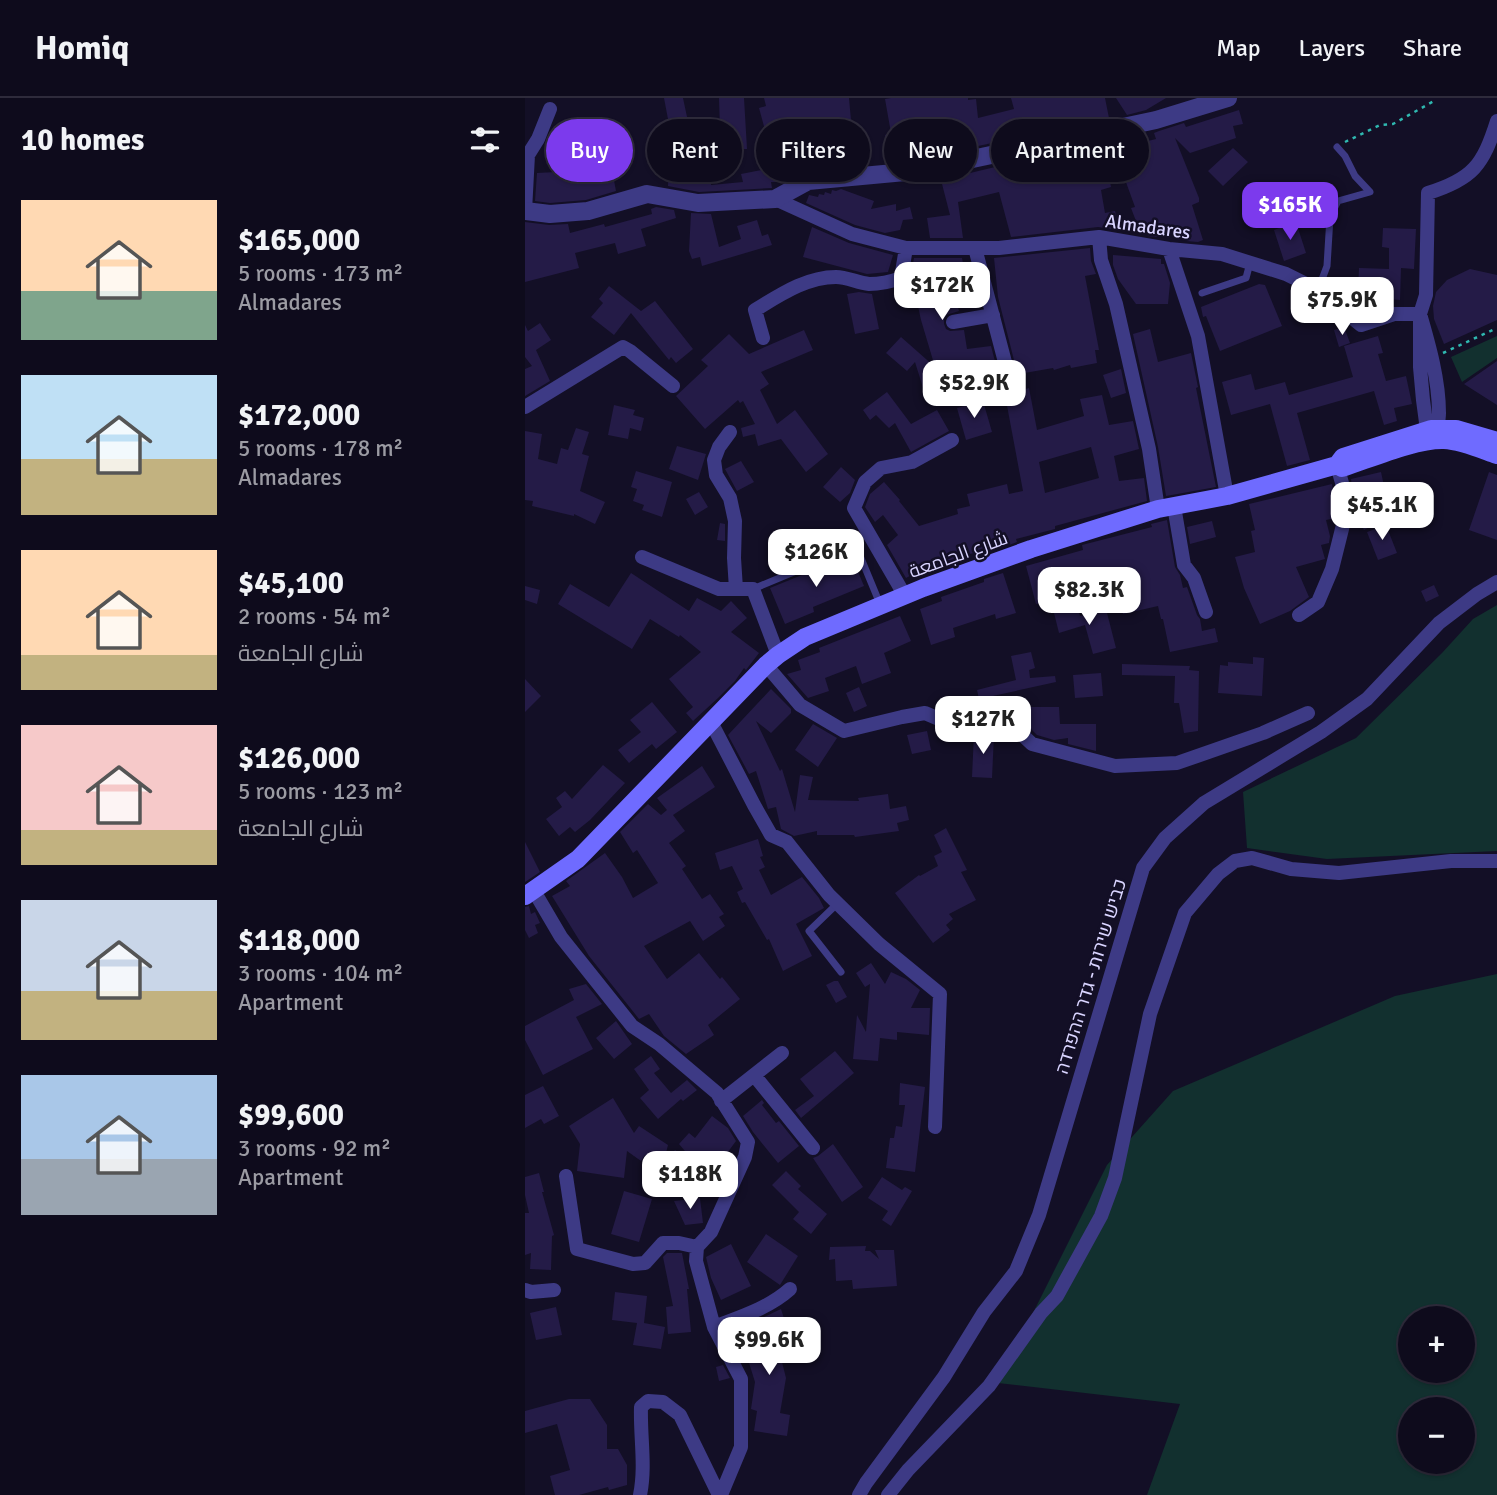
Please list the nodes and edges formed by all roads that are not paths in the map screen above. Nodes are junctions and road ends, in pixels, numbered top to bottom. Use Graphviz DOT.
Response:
graph roads {
  1 [pos="1228,98"];
  2 [pos="550,109"];
  3 [pos="1497,121"];
  4 [pos="1337,147"];
  5 [pos="775,199"];
  6 [pos="525,211"];
  7 [pos="1099,237"];
  8 [pos="906,248"];
  9 [pos="975,248"];
  10 [pos="1169,248"];
  11 [pos="1250,262"];
  12 [pos="1318,290"];
  13 [pos="1202,293"];
  14 [pos="1420,314"];
  15 [pos="993,316"];
  16 [pos="953,322"];
  17 [pos="763,338"];
  18 [pos="1006,366"];
  19 [pos="673,386"];
  20 [pos="525,407"];
  21 [pos="730,432"];
  22 [pos="1433,433"];
  23 [pos="952,439"];
  24 [pos="1497,441"];
  25 [pos="1497,455"];
  26 [pos="1337,465"];
  27 [pos="1227,496"];
  28 [pos="1166,507"];
  29 [pos="642,557"];
  30 [pos="1497,582"];
  31 [pos="736,589"];
  32 [pos="753,589"];
  33 [pos="905,596"];
  34 [pos="881,606"];
  35 [pos="1206,612"];
  36 [pos="1299,615"];
  37 [pos="772,660"];
  38 [pos="1308,713"];
  39 [pos="711,722"];
  40 [pos="1497,861"];
  41 [pos="530,893"];
  42 [pos="838,903"];
  43 [pos="841,972"];
  44 [pos="782,1053"];
  45 [pos="754,1075"];
  46 [pos="722,1101"];
  47 [pos="935,1127"];
  48 [pos="813,1148"];
  49 [pos="566,1176"];
  50 [pos="697,1247"];
  51 [pos="790,1289"];
  52 [pos="525,1290"];
  53 [pos="554,1290"];
  54 [pos="714,1327"];
  55 [pos="640,1495"];
  56 [pos="720,1495"];
  57 [pos="859,1495"];
  58 [pos="888,1495"];
  1 -- 5 [label="street"];
  2 -- 6 [label="street"];
  3 -- 14 [label="street"];
  4 -- 12 [label="lane"];
  5 -- 6 [label="street"];
  5 -- 8 [label="street, Almadares"];
  7 -- 9 [label="street, Almadares"];
  7 -- 10 [label="street, Almadares"];
  7 -- 28 [label="street"];
  8 -- 9 [label="street, Almadares"];
  8 -- 17 [label="street"];
  9 -- 15 [label="street"];
  10 -- 11 [label="street, Almadares"];
  10 -- 27 [label="street"];
  11 -- 12 [label="street, Almadares"];
  11 -- 13 [label="lane"];
  12 -- 14 [label="street, Almadares"];
  14 -- 22 [label="street"];
  15 -- 16 [label="street"];
  15 -- 18 [label="street"];
  19 -- 20 [label="street"];
  21 -- 31 [label="street"];
  22 -- 24 [label="main road, شارع الجامعة"];
  22 -- 25 [label="main road, شارع الجامعة"];
  22 -- 26 [label="main road, شارع الجامعة"];
  23 -- 33 [label="street"];
  26 -- 27 [label="main road, شارع الجامعة"];
  26 -- 36 [label="street"];
  27 -- 28 [label="main road, شارع الجامعة"];
  28 -- 33 [label="main road, شارع الجامعة"];
  28 -- 35 [label="street"];
  29 -- 31 [label="street"];
  30 -- 57 [label="street, כביש שירות - גדר ההפרדה"];
  31 -- 32 [label="street"];
  32 -- 34 [label="lane"];
  32 -- 37 [label="street"];
  33 -- 34 [label="main road, شارع الجامعة"];
  34 -- 37 [label="main road, شارع الجامعة"];
  37 -- 38 [label="street"];
  37 -- 39 [label="main road, شارع الجامعة"];
  39 -- 41 [label="main road, شارع الجامعة"];
  39 -- 42 [label="street"];
  40 -- 58 [label="street"];
  41 -- 46 [label="street"];
  42 -- 43 [label="lane"];
  42 -- 47 [label="street"];
  44 -- 45 [label="street"];
  45 -- 46 [label="street"];
  45 -- 48 [label="street"];
  46 -- 50 [label="street"];
  49 -- 50 [label="street"];
  50 -- 54 [label="street"];
  51 -- 54 [label="street"];
  52 -- 53 [label="street"];
  54 -- 56 [label="street"];
  55 -- 56 [label="street"];
}
